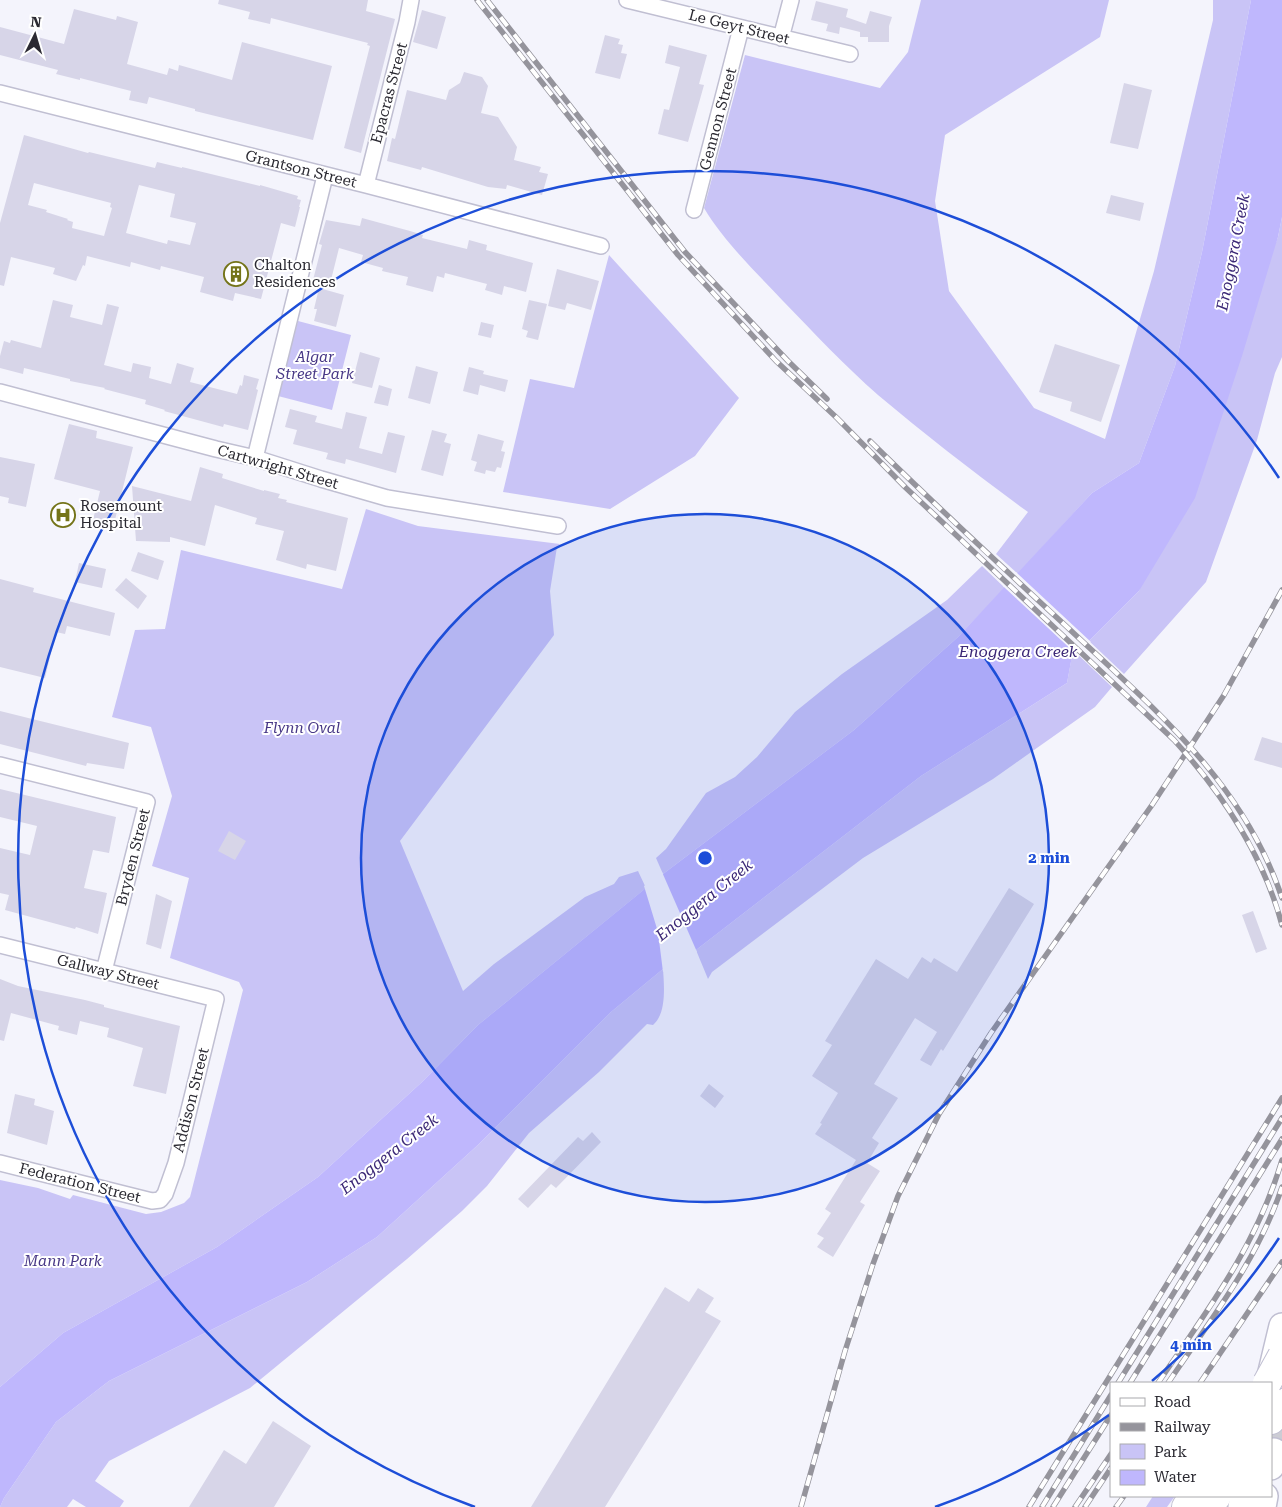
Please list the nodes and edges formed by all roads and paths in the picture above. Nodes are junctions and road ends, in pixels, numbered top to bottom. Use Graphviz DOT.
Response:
graph roads {
  1 [pos="411,0"];
  2 [pos="627,0"];
  3 [pos="791,0"];
  4 [pos="741,28"];
  5 [pos="782,38"];
  6 [pos="850,54"];
  7 [pos="0,93"];
  8 [pos="325,176"];
  9 [pos="366,185"];
  10 [pos="694,210"];
  11 [pos="602,246"];
  12 [pos="0,392"];
  13 [pos="255,458"];
  14 [pos="558,526"];
  15 [pos="0,765"];
  16 [pos="0,945"];
  17 [pos="104,971"];
  18 [pos="216,999"];
  19 [pos="0,1163"];
  20 [pos="160,1200"];
  21 [pos="1282,1326"];
  22 [pos="1282,1356"];
  23 [pos="1282,1373"];
  24 [pos="1268,1382"];
  25 [pos="1269,1382"];
  26 [pos="1272,1388"];
  27 [pos="1282,1404"];
  28 [pos="1272,1419"];
  29 [pos="1282,1423"];
  30 [pos="1272,1451"];
  1 -- 9 [label="street, Epacras Street"];
  2 -- 4 [label="street, Le Geyt Street"];
  3 -- 5 [label="street"];
  4 -- 5 [label="street, Le Geyt Street"];
  4 -- 10 [label="street, Gennon Street"];
  5 -- 6 [label="street, Le Geyt Street"];
  7 -- 8 [label="street, Grantson Street"];
  8 -- 9 [label="street, Grantson Street"];
  8 -- 13 [label="street"];
  9 -- 11 [label="street, Grantson Street"];
  12 -- 13 [label="street, Cartwright Street"];
  13 -- 14 [label="street, Cartwright Street"];
  15 -- 17 [label="street, Bryden Street"];
  16 -- 17 [label="street, Gallway Street"];
  17 -- 18 [label="street, Gallway Street"];
  18 -- 20 [label="street, Addison Street"];
  19 -- 20 [label="street, Federation Street"];
  21 -- 24 [label="highway"];
  22 -- 25 [label="highway, bridge"];
  23 -- 26 [label="highway"];
  27 -- 28 [label="highway"];
  29 -- 30 [label="highway"];
}
